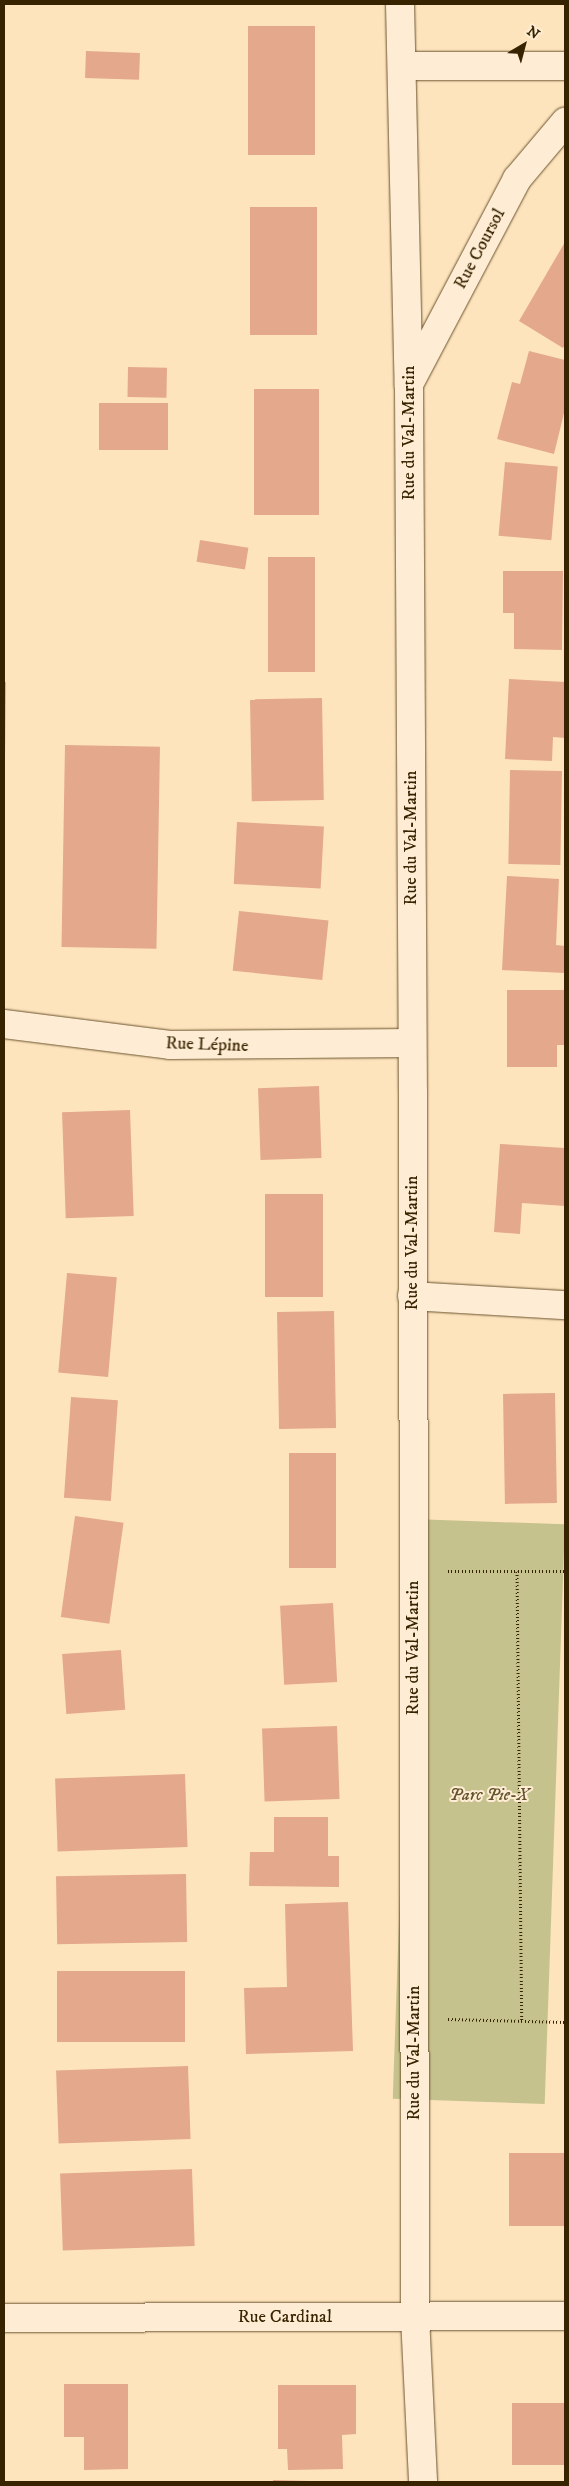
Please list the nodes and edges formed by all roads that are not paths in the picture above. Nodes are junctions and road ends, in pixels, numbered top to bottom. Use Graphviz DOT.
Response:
graph roads {
  1 [pos="400,4"];
  2 [pos="402,66"];
  3 [pos="565,66"];
  4 [pos="565,122"];
  5 [pos="409,386"];
  6 [pos="4,1024"];
  7 [pos="412,1043"];
  8 [pos="412,1296"];
  9 [pos="565,1304"];
  10 [pos="565,2316"];
  11 [pos="415,2317"];
  12 [pos="4,2318"];
  13 [pos="423,2482"];
  1 -- 2 [label="street, Rue du Val-Martin"];
  2 -- 3 [label="street"];
  2 -- 5 [label="street, Rue du Val-Martin"];
  4 -- 5 [label="street, Rue Coursol"];
  5 -- 7 [label="street, Rue du Val-Martin"];
  6 -- 7 [label="street, Rue Lépine"];
  7 -- 8 [label="street, Rue du Val-Martin"];
  8 -- 9 [label="street"];
  8 -- 11 [label="street, Rue du Val-Martin"];
  10 -- 11 [label="street, Rue Cardinal"];
  11 -- 12 [label="street, Rue Cardinal"];
  11 -- 13 [label="street, Rue du Val-Martin"];
}
